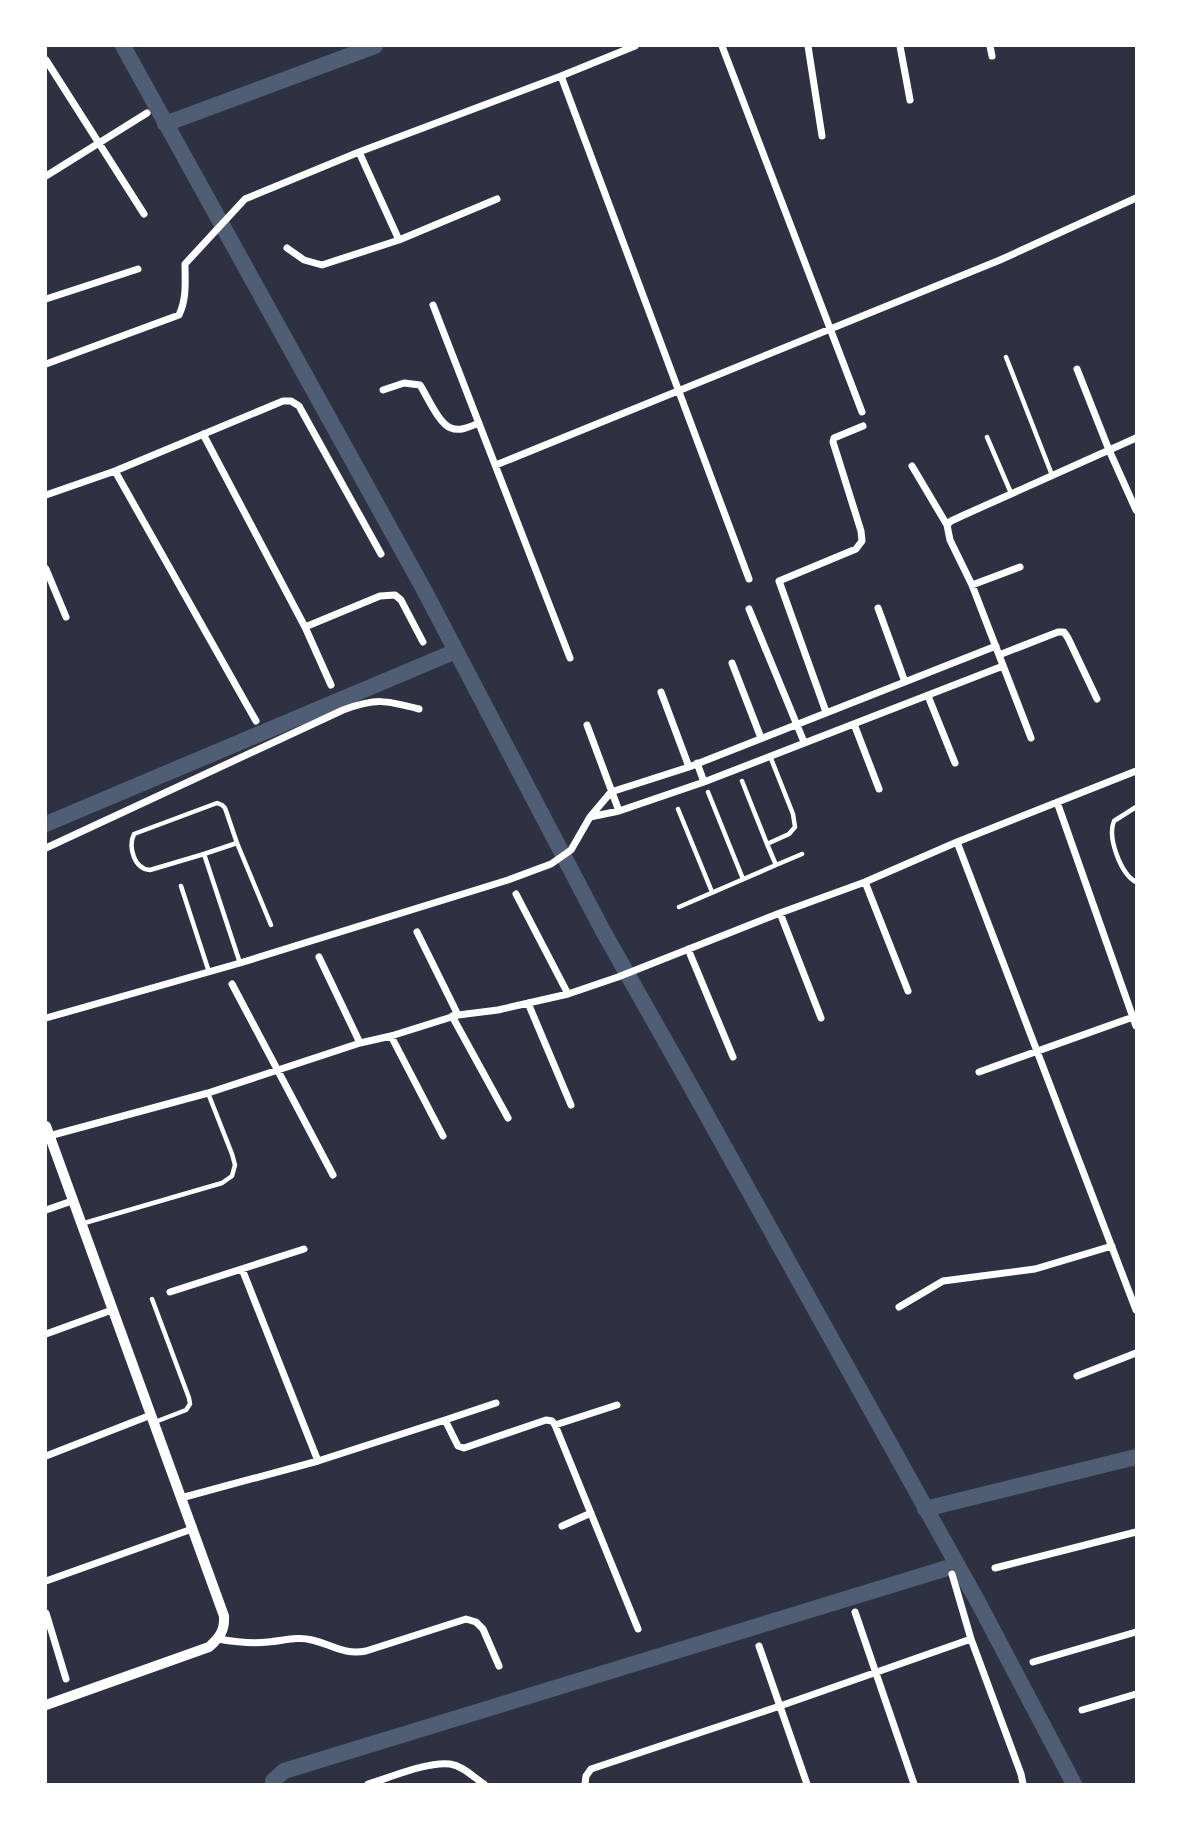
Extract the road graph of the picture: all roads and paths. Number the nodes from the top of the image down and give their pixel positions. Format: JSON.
{"nodes":[{"id":1,"x":635,"y":46,"type":"edge"},
{"id":2,"x":722,"y":46,"type":"edge"},
{"id":3,"x":808,"y":46,"type":"edge"},
{"id":4,"x":900,"y":46,"type":"edge"},
{"id":5,"x":990,"y":46,"type":"edge"},
{"id":6,"x":992,"y":56,"type":"dead end"},
{"id":7,"x":46,"y":60,"type":"edge"},
{"id":8,"x":561,"y":76,"type":"junction"},
{"id":9,"x":910,"y":100,"type":"dead end"},
{"id":10,"x":147,"y":113,"type":"dead end"},
{"id":11,"x":822,"y":136,"type":"dead end"},
{"id":12,"x":97,"y":143,"type":"junction"},
{"id":13,"x":359,"y":152,"type":"junction"},
{"id":14,"x":46,"y":176,"type":"edge"},
{"id":15,"x":1136,"y":198,"type":"edge"},
{"id":16,"x":497,"y":199,"type":"dead end"},
{"id":17,"x":144,"y":214,"type":"dead end"},
{"id":18,"x":399,"y":240,"type":"junction"},
{"id":19,"x":287,"y":248,"type":"dead end"},
{"id":20,"x":138,"y":269,"type":"dead end"},
{"id":21,"x":46,"y":299,"type":"edge"},
{"id":22,"x":433,"y":305,"type":"dead end"},
{"id":23,"x":830,"y":330,"type":"junction"},
{"id":24,"x":1006,"y":357,"type":"dead end"},
{"id":25,"x":46,"y":364,"type":"edge"},
{"id":26,"x":1077,"y":369,"type":"dead end"},
{"id":27,"x":383,"y":390,"type":"dead end"},
{"id":28,"x":678,"y":390,"type":"junction"},
{"id":29,"x":862,"y":412,"type":"dead end"},
{"id":30,"x":480,"y":423,"type":"junction"},
{"id":31,"x":863,"y":426,"type":"dead end"},
{"id":32,"x":203,"y":434,"type":"junction"},
{"id":33,"x":988,"y":437,"type":"dead end"},
{"id":34,"x":1136,"y":438,"type":"edge"},
{"id":35,"x":1109,"y":450,"type":"junction"},
{"id":36,"x":496,"y":465,"type":"junction"},
{"id":37,"x":912,"y":466,"type":"dead end"},
{"id":38,"x":115,"y":471,"type":"junction"},
{"id":39,"x":1052,"y":475,"type":"junction"},
{"id":40,"x":1011,"y":493,"type":"junction"},
{"id":41,"x":46,"y":495,"type":"edge"},
{"id":42,"x":1136,"y":510,"type":"edge"},
{"id":43,"x":947,"y":525,"type":"junction"},
{"id":44,"x":381,"y":554,"type":"dead end"},
{"id":45,"x":1020,"y":567,"type":"dead end"},
{"id":46,"x":46,"y":569,"type":"edge"},
{"id":47,"x":749,"y":579,"type":"dead end"},
{"id":48,"x":972,"y":585,"type":"junction"},
{"id":49,"x":878,"y":608,"type":"dead end"},
{"id":50,"x":749,"y":609,"type":"dead end"},
{"id":51,"x":66,"y":617,"type":"dead end"},
{"id":52,"x":304,"y":627,"type":"junction"},
{"id":53,"x":423,"y":642,"type":"dead end"},
{"id":54,"x":996,"y":646,"type":"junction"},
{"id":55,"x":999,"y":655,"type":"junction"},
{"id":56,"x":570,"y":658,"type":"dead end"},
{"id":57,"x":732,"y":663,"type":"dead end"},
{"id":58,"x":1003,"y":666,"type":"junction"},
{"id":59,"x":905,"y":682,"type":"junction"},
{"id":60,"x":331,"y":685,"type":"dead end"},
{"id":61,"x":661,"y":692,"type":"dead end"},
{"id":62,"x":929,"y":696,"type":"junction"},
{"id":63,"x":1097,"y":699,"type":"dead end"},
{"id":64,"x":419,"y":709,"type":"dead end"},
{"id":65,"x":826,"y":712,"type":"junction"},
{"id":66,"x":256,"y":721,"type":"dead end"},
{"id":67,"x":797,"y":723,"type":"junction"},
{"id":68,"x":854,"y":724,"type":"junction"},
{"id":69,"x":587,"y":725,"type":"dead end"},
{"id":70,"x":761,"y":738,"type":"junction"},
{"id":71,"x":1031,"y":738,"type":"dead end"},
{"id":72,"x":804,"y":742,"type":"junction"},
{"id":73,"x":769,"y":756,"type":"junction"},
{"id":74,"x":955,"y":763,"type":"dead end"},
{"id":75,"x":693,"y":765,"type":"junction"},
{"id":76,"x":1136,"y":771,"type":"edge"},
{"id":77,"x":742,"y":781,"type":"dead end"},
{"id":78,"x":704,"y":782,"type":"junction"},
{"id":79,"x":879,"y":789,"type":"dead end"},
{"id":80,"x":611,"y":792,"type":"junction"},
{"id":81,"x":708,"y":792,"type":"dead end"},
{"id":82,"x":1057,"y":802,"type":"junction"},
{"id":83,"x":678,"y":809,"type":"dead end"},
{"id":84,"x":1136,"y":810,"type":"edge"},
{"id":85,"x":620,"y":811,"type":"junction"},
{"id":86,"x":590,"y":817,"type":"junction"},
{"id":87,"x":957,"y":842,"type":"junction"},
{"id":88,"x":237,"y":843,"type":"junction"},
{"id":89,"x":767,"y":844,"type":"junction"},
{"id":90,"x":46,"y":848,"type":"edge"},
{"id":91,"x":204,"y":854,"type":"junction"},
{"id":92,"x":802,"y":854,"type":"dead end"},
{"id":93,"x":776,"y":865,"type":"junction"},
{"id":94,"x":743,"y":879,"type":"junction"},
{"id":95,"x":865,"y":882,"type":"junction"},
{"id":96,"x":1136,"y":883,"type":"edge"},
{"id":97,"x":181,"y":886,"type":"dead end"},
{"id":98,"x":712,"y":892,"type":"junction"},
{"id":99,"x":516,"y":894,"type":"dead end"},
{"id":100,"x":679,"y":907,"type":"dead end"},
{"id":101,"x":780,"y":913,"type":"junction"},
{"id":102,"x":271,"y":925,"type":"dead end"},
{"id":103,"x":417,"y":932,"type":"dead end"},
{"id":104,"x":688,"y":949,"type":"junction"},
{"id":105,"x":319,"y":957,"type":"dead end"},
{"id":106,"x":240,"y":963,"type":"junction"},
{"id":107,"x":209,"y":972,"type":"junction"},
{"id":108,"x":232,"y":984,"type":"dead end"},
{"id":109,"x":908,"y":991,"type":"dead end"},
{"id":110,"x":568,"y":994,"type":"junction"},
{"id":111,"x":528,"y":1003,"type":"junction"},
{"id":112,"x":455,"y":1015,"type":"junction"},
{"id":113,"x":46,"y":1018,"type":"edge"},
{"id":114,"x":821,"y":1018,"type":"dead end"},
{"id":115,"x":1135,"y":1020,"type":"edge"},
{"id":116,"x":391,"y":1036,"type":"junction"},
{"id":117,"x":360,"y":1043,"type":"junction"},
{"id":118,"x":1037,"y":1051,"type":"junction"},
{"id":119,"x":733,"y":1056,"type":"dead end"},
{"id":120,"x":277,"y":1070,"type":"junction"},
{"id":121,"x":979,"y":1072,"type":"dead end"},
{"id":122,"x":208,"y":1093,"type":"junction"},
{"id":123,"x":571,"y":1105,"type":"dead end"},
{"id":124,"x":508,"y":1118,"type":"dead end"},
{"id":125,"x":47,"y":1131,"type":"edge"},
{"id":126,"x":443,"y":1136,"type":"dead end"},
{"id":127,"x":333,"y":1175,"type":"dead end"},
{"id":128,"x":72,"y":1201,"type":"junction"},
{"id":129,"x":46,"y":1210,"type":"edge"},
{"id":130,"x":81,"y":1225,"type":"junction"},
{"id":131,"x":1112,"y":1245,"type":"junction"},
{"id":132,"x":304,"y":1249,"type":"dead end"},
{"id":133,"x":242,"y":1269,"type":"junction"},
{"id":134,"x":170,"y":1292,"type":"dead end"},
{"id":135,"x":152,"y":1299,"type":"dead end"},
{"id":136,"x":898,"y":1307,"type":"dead end"},
{"id":137,"x":112,"y":1310,"type":"junction"},
{"id":138,"x":1136,"y":1310,"type":"edge"},
{"id":139,"x":46,"y":1334,"type":"edge"},
{"id":140,"x":1136,"y":1353,"type":"edge"},
{"id":141,"x":1077,"y":1376,"type":"dead end"},
{"id":142,"x":496,"y":1404,"type":"dead end"},
{"id":143,"x":617,"y":1405,"type":"dead end"},
{"id":144,"x":153,"y":1419,"type":"junction"},
{"id":145,"x":445,"y":1420,"type":"junction"},
{"id":146,"x":555,"y":1425,"type":"junction"},
{"id":147,"x":46,"y":1455,"type":"edge"},
{"id":148,"x":318,"y":1461,"type":"junction"},
{"id":149,"x":181,"y":1498,"type":"junction"},
{"id":150,"x":591,"y":1513,"type":"junction"},
{"id":151,"x":562,"y":1526,"type":"dead end"},
{"id":152,"x":192,"y":1529,"type":"junction"},
{"id":153,"x":1136,"y":1532,"type":"edge"},
{"id":154,"x":995,"y":1568,"type":"dead end"},
{"id":155,"x":952,"y":1574,"type":"dead end"},
{"id":156,"x":46,"y":1581,"type":"edge"},
{"id":157,"x":855,"y":1612,"type":"dead end"},
{"id":158,"x":46,"y":1613,"type":"edge"},
{"id":159,"x":638,"y":1629,"type":"dead end"},
{"id":160,"x":1136,"y":1632,"type":"edge"},
{"id":161,"x":218,"y":1639,"type":"junction"},
{"id":162,"x":971,"y":1639,"type":"junction"},
{"id":163,"x":759,"y":1646,"type":"dead end"},
{"id":164,"x":1033,"y":1662,"type":"dead end"},
{"id":165,"x":499,"y":1667,"type":"dead end"},
{"id":166,"x":876,"y":1672,"type":"junction"},
{"id":167,"x":66,"y":1679,"type":"dead end"},
{"id":168,"x":1136,"y":1695,"type":"edge"},
{"id":169,"x":46,"y":1705,"type":"edge"},
{"id":170,"x":780,"y":1706,"type":"junction"},
{"id":171,"x":1082,"y":1710,"type":"dead end"},
{"id":172,"x":368,"y":1784,"type":"edge"},
{"id":173,"x":484,"y":1784,"type":"edge"},
{"id":174,"x":585,"y":1784,"type":"edge"},
{"id":175,"x":807,"y":1784,"type":"edge"},
{"id":176,"x":914,"y":1784,"type":"edge"},
{"id":177,"x":1023,"y":1784,"type":"edge"}],
"edges":[{"from":1,"to":8,"type":"street"},
{"from":2,"to":23,"type":"street"},
{"from":3,"to":11,"type":"street"},
{"from":4,"to":9,"type":"street"},
{"from":5,"to":6,"type":"street"},
{"from":7,"to":12,"type":"street"},
{"from":8,"to":13,"type":"street"},
{"from":8,"to":28,"type":"street"},
{"from":10,"to":12,"type":"street"},
{"from":12,"to":14,"type":"street"},
{"from":12,"to":17,"type":"street"},
{"from":13,"to":18,"type":"street"},
{"from":13,"to":25,"type":"street"},
{"from":15,"to":23,"type":"street"},
{"from":16,"to":18,"type":"street"},
{"from":18,"to":19,"type":"street"},
{"from":20,"to":21,"type":"street"},
{"from":22,"to":30,"type":"street"},
{"from":23,"to":28,"type":"street"},
{"from":23,"to":29,"type":"street"},
{"from":24,"to":39,"type":"lane"},
{"from":26,"to":35,"type":"street"},
{"from":27,"to":30,"type":"street"},
{"from":28,"to":36,"type":"street"},
{"from":28,"to":47,"type":"street"},
{"from":30,"to":36,"type":"street"},
{"from":31,"to":65,"type":"street"},
{"from":32,"to":38,"type":"street"},
{"from":32,"to":44,"type":"street"},
{"from":32,"to":52,"type":"street"},
{"from":33,"to":40,"type":"lane"},
{"from":34,"to":35,"type":"street"},
{"from":35,"to":39,"type":"street"},
{"from":35,"to":42,"type":"street"},
{"from":36,"to":56,"type":"street"},
{"from":37,"to":43,"type":"street"},
{"from":38,"to":41,"type":"street"},
{"from":38,"to":66,"type":"street"},
{"from":39,"to":40,"type":"street"},
{"from":40,"to":43,"type":"street"},
{"from":43,"to":48,"type":"street"},
{"from":45,"to":48,"type":"street"},
{"from":46,"to":51,"type":"street"},
{"from":48,"to":54,"type":"street"},
{"from":49,"to":59,"type":"street"},
{"from":50,"to":67,"type":"street"},
{"from":52,"to":53,"type":"street"},
{"from":52,"to":60,"type":"street"},
{"from":54,"to":55,"type":"street"},
{"from":54,"to":59,"type":"street"},
{"from":55,"to":58,"type":"street"},
{"from":55,"to":63,"type":"street"},
{"from":57,"to":70,"type":"street"},
{"from":58,"to":62,"type":"street"},
{"from":58,"to":71,"type":"street"},
{"from":59,"to":65,"type":"street"},
{"from":61,"to":75,"type":"street"},
{"from":62,"to":68,"type":"street"},
{"from":62,"to":74,"type":"street"},
{"from":64,"to":90,"type":"street"},
{"from":65,"to":67,"type":"street"},
{"from":67,"to":70,"type":"street"},
{"from":67,"to":72,"type":"street"},
{"from":68,"to":72,"type":"street"},
{"from":68,"to":79,"type":"street"},
{"from":69,"to":80,"type":"street"},
{"from":70,"to":75,"type":"street"},
{"from":72,"to":73,"type":"street"},
{"from":73,"to":78,"type":"street"},
{"from":73,"to":89,"type":"lane"},
{"from":75,"to":78,"type":"street"},
{"from":75,"to":80,"type":"street"},
{"from":76,"to":82,"type":"street"},
{"from":77,"to":89,"type":"lane"},
{"from":78,"to":85,"type":"street"},
{"from":80,"to":85,"type":"street"},
{"from":80,"to":86,"type":"street"},
{"from":81,"to":94,"type":"lane"},
{"from":82,"to":87,"type":"street"},
{"from":82,"to":115,"type":"street"},
{"from":83,"to":98,"type":"lane"},
{"from":84,"to":96,"type":"lane"},
{"from":85,"to":86,"type":"street"},
{"from":86,"to":106,"type":"street"},
{"from":87,"to":95,"type":"street"},
{"from":87,"to":118,"type":"street"},
{"from":88,"to":91,"type":"lane"},
{"from":88,"to":91,"type":"lane"},
{"from":88,"to":102,"type":"lane"},
{"from":89,"to":93,"type":"lane"},
{"from":91,"to":106,"type":"lane"},
{"from":92,"to":93,"type":"lane"},
{"from":93,"to":94,"type":"lane"},
{"from":94,"to":98,"type":"lane"},
{"from":95,"to":101,"type":"street"},
{"from":95,"to":109,"type":"street"},
{"from":97,"to":107,"type":"lane"},
{"from":98,"to":100,"type":"lane"},
{"from":99,"to":110,"type":"street"},
{"from":101,"to":104,"type":"street"},
{"from":101,"to":114,"type":"street"},
{"from":103,"to":112,"type":"street"},
{"from":104,"to":110,"type":"street"},
{"from":104,"to":119,"type":"street"},
{"from":105,"to":117,"type":"street"},
{"from":106,"to":107,"type":"street"},
{"from":107,"to":113,"type":"street"},
{"from":108,"to":120,"type":"street"},
{"from":110,"to":111,"type":"street"},
{"from":111,"to":112,"type":"street"},
{"from":111,"to":123,"type":"street"},
{"from":112,"to":116,"type":"street"},
{"from":112,"to":124,"type":"street"},
{"from":115,"to":118,"type":"street"},
{"from":116,"to":117,"type":"street"},
{"from":116,"to":126,"type":"street"},
{"from":117,"to":120,"type":"street"},
{"from":118,"to":121,"type":"street"},
{"from":118,"to":131,"type":"street"},
{"from":120,"to":122,"type":"street"},
{"from":120,"to":127,"type":"street"},
{"from":122,"to":125,"type":"street"},
{"from":122,"to":130,"type":"lane"},
{"from":125,"to":128,"type":"street"},
{"from":128,"to":129,"type":"street"},
{"from":128,"to":130,"type":"street"},
{"from":130,"to":137,"type":"street"},
{"from":131,"to":136,"type":"street"},
{"from":131,"to":138,"type":"street"},
{"from":132,"to":133,"type":"street"},
{"from":133,"to":134,"type":"street"},
{"from":133,"to":148,"type":"street"},
{"from":135,"to":144,"type":"lane"},
{"from":137,"to":139,"type":"street"},
{"from":137,"to":144,"type":"street"},
{"from":140,"to":141,"type":"street"},
{"from":142,"to":145,"type":"street"},
{"from":143,"to":146,"type":"street"},
{"from":144,"to":147,"type":"street"},
{"from":144,"to":149,"type":"street"},
{"from":145,"to":146,"type":"street"},
{"from":145,"to":148,"type":"street"},
{"from":146,"to":150,"type":"street"},
{"from":148,"to":149,"type":"street"},
{"from":149,"to":152,"type":"street"},
{"from":150,"to":151,"type":"street"},
{"from":150,"to":159,"type":"street"},
{"from":152,"to":156,"type":"street"},
{"from":152,"to":161,"type":"street"},
{"from":153,"to":154,"type":"street"},
{"from":155,"to":162,"type":"street"},
{"from":157,"to":166,"type":"street"},
{"from":158,"to":167,"type":"street"},
{"from":160,"to":164,"type":"street"},
{"from":161,"to":165,"type":"street"},
{"from":161,"to":169,"type":"street"},
{"from":162,"to":166,"type":"street"},
{"from":162,"to":177,"type":"street"},
{"from":163,"to":170,"type":"street"},
{"from":166,"to":170,"type":"street"},
{"from":166,"to":176,"type":"street"},
{"from":168,"to":171,"type":"street"},
{"from":170,"to":174,"type":"street"},
{"from":170,"to":175,"type":"street"},
{"from":172,"to":173,"type":"street"}]}
